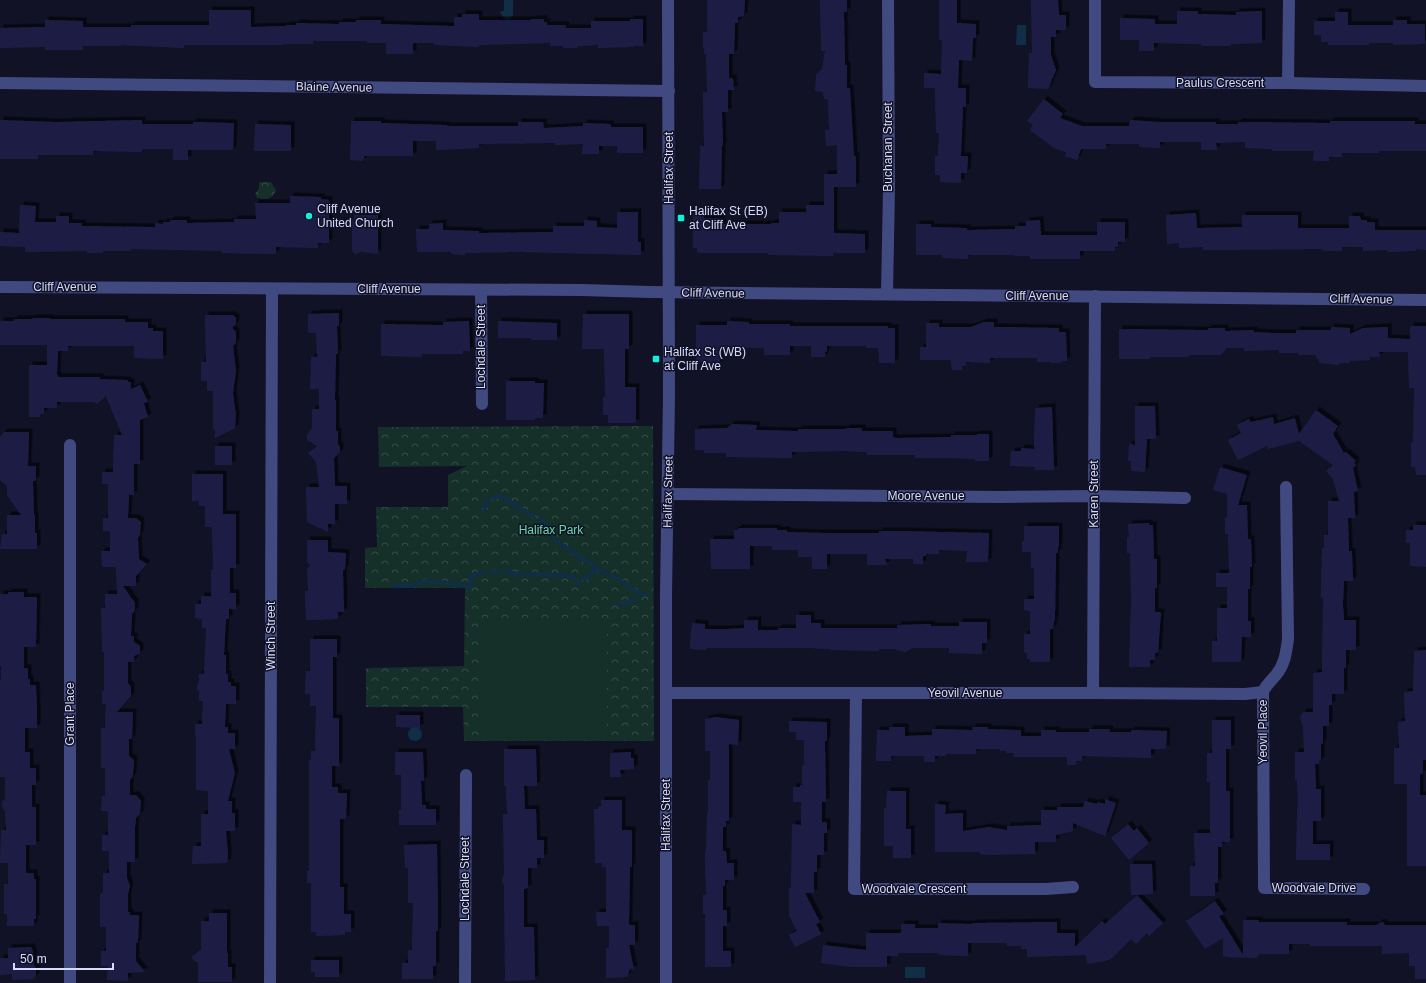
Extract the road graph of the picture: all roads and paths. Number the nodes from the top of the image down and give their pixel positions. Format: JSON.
{"nodes":[{"id":1,"x":668,"y":0,"type":"edge"},
{"id":2,"x":888,"y":0,"type":"edge"},
{"id":3,"x":1095,"y":0,"type":"edge"},
{"id":4,"x":1289,"y":0,"type":"edge"},
{"id":5,"x":0,"y":83,"type":"edge"},
{"id":6,"x":1288,"y":83,"type":"junction"},
{"id":7,"x":1426,"y":86,"type":"edge"},
{"id":8,"x":669,"y":91,"type":"junction"},
{"id":9,"x":0,"y":287,"type":"edge"},
{"id":10,"x":272,"y":289,"type":"junction"},
{"id":11,"x":481,"y":290,"type":"junction"},
{"id":12,"x":669,"y":292,"type":"junction"},
{"id":13,"x":887,"y":294,"type":"junction"},
{"id":14,"x":1094,"y":296,"type":"junction"},
{"id":15,"x":1426,"y":300,"type":"edge"},
{"id":16,"x":482,"y":404,"type":"dead end"},
{"id":17,"x":70,"y":445,"type":"dead end"},
{"id":18,"x":1286,"y":487,"type":"dead end"},
{"id":19,"x":668,"y":494,"type":"junction"},
{"id":20,"x":1094,"y":496,"type":"junction"},
{"id":21,"x":1185,"y":498,"type":"dead end"},
{"id":22,"x":1263,"y":692,"type":"junction"},
{"id":23,"x":667,"y":693,"type":"junction"},
{"id":24,"x":856,"y":693,"type":"junction"},
{"id":25,"x":1093,"y":693,"type":"junction"},
{"id":26,"x":466,"y":775,"type":"dead end"},
{"id":27,"x":1073,"y":887,"type":"dead end"},
{"id":28,"x":1264,"y":888,"type":"joint"},
{"id":29,"x":1364,"y":889,"type":"dead end"},
{"id":30,"x":70,"y":983,"type":"edge"},
{"id":31,"x":270,"y":983,"type":"edge"},
{"id":32,"x":465,"y":983,"type":"edge"},
{"id":33,"x":666,"y":983,"type":"edge"}],
"edges":[{"from":1,"to":8,"type":"street","name":"Halifax Street"},
{"from":2,"to":13,"type":"street","name":"Buchanan Street"},
{"from":3,"to":6,"type":"street","name":"Paulus Crescent"},
{"from":4,"to":6,"type":"street"},
{"from":5,"to":8,"type":"street","name":"Blaine Avenue"},
{"from":6,"to":7,"type":"street","name":"Paulus Crescent"},
{"from":8,"to":12,"type":"street","name":"Halifax Street"},
{"from":9,"to":10,"type":"street","name":"Cliff Avenue"},
{"from":10,"to":11,"type":"street","name":"Cliff Avenue"},
{"from":10,"to":31,"type":"street","name":"Winch Street"},
{"from":11,"to":12,"type":"street","name":"Cliff Avenue"},
{"from":11,"to":16,"type":"street","name":"Lochdale Street"},
{"from":12,"to":13,"type":"street","name":"Cliff Avenue"},
{"from":12,"to":19,"type":"street","name":"Halifax Street"},
{"from":13,"to":14,"type":"street","name":"Cliff Avenue"},
{"from":14,"to":15,"type":"street","name":"Cliff Avenue"},
{"from":14,"to":20,"type":"street","name":"Karen Street"},
{"from":17,"to":30,"type":"street","name":"Grant Place"},
{"from":18,"to":22,"type":"street","name":"Yeovil Place"},
{"from":19,"to":20,"type":"street","name":"Moore Avenue"},
{"from":19,"to":23,"type":"street","name":"Halifax Street"},
{"from":20,"to":21,"type":"street","name":"Moore Avenue"},
{"from":20,"to":25,"type":"street","name":"Karen Street"},
{"from":22,"to":25,"type":"street","name":"Yeovil Avenue"},
{"from":22,"to":28,"type":"street","name":"Yeovil Place"},
{"from":23,"to":24,"type":"street","name":"Yeovil Avenue"},
{"from":23,"to":33,"type":"street","name":"Halifax Street"},
{"from":24,"to":25,"type":"street","name":"Yeovil Avenue"},
{"from":24,"to":27,"type":"street","name":"Woodvale Crescent"},
{"from":26,"to":32,"type":"street","name":"Lochdale Street"},
{"from":28,"to":29,"type":"street","name":"Woodvale Drive"}]}
